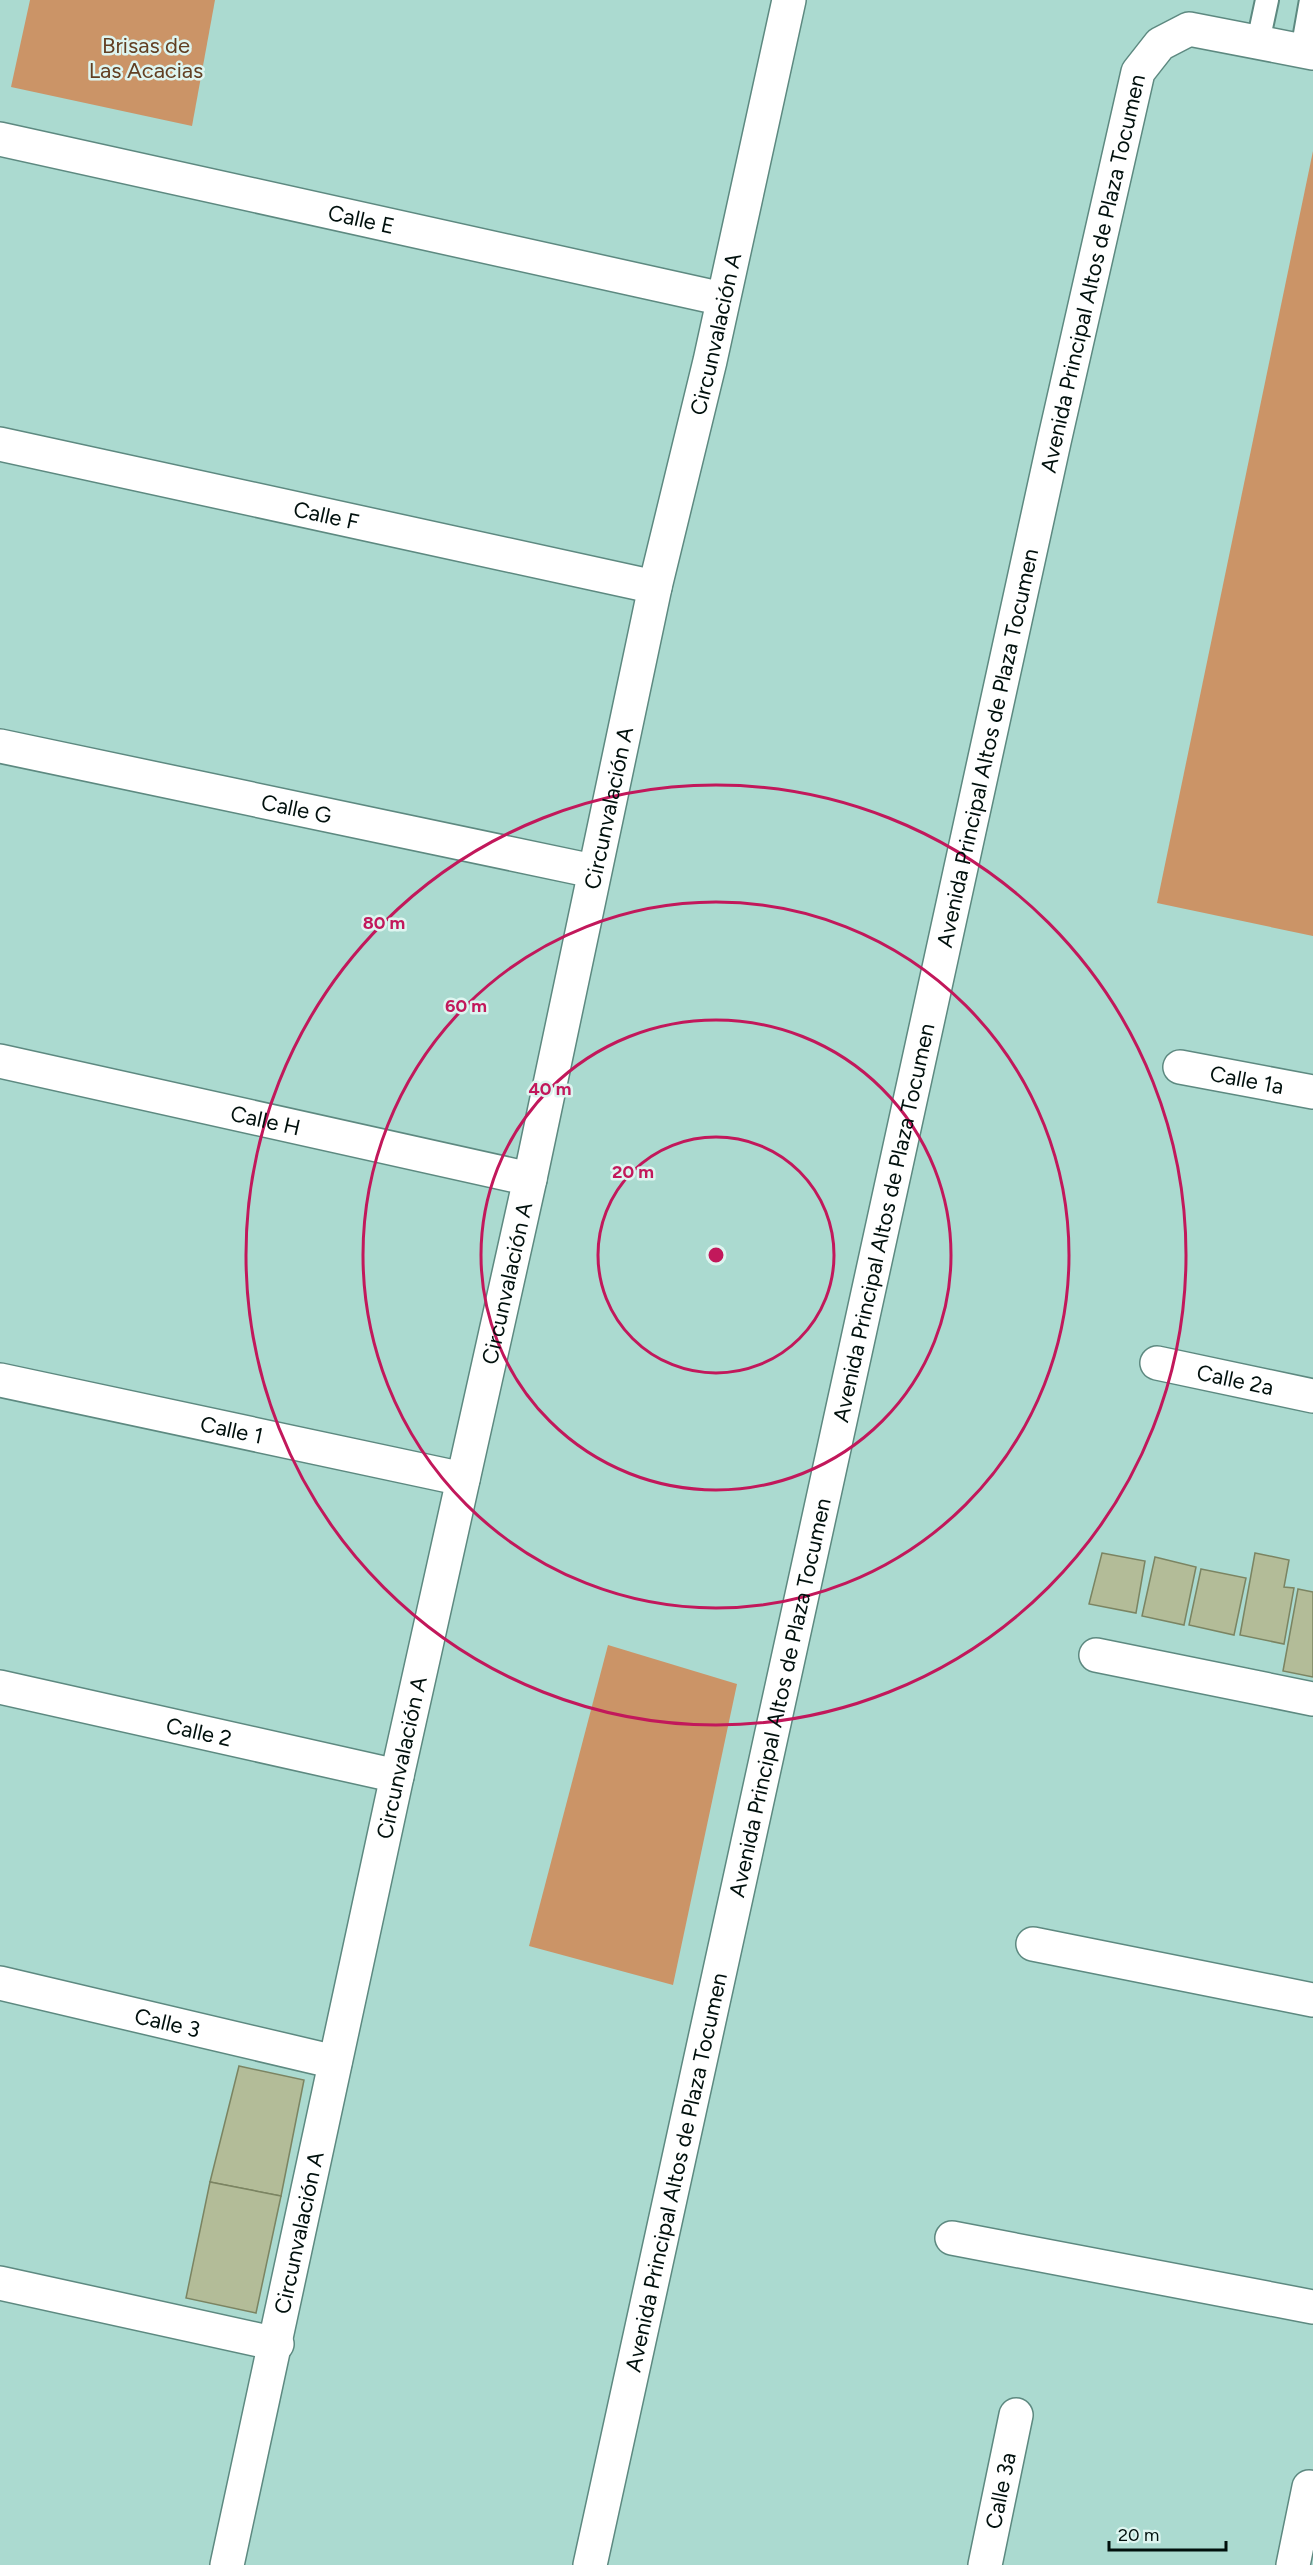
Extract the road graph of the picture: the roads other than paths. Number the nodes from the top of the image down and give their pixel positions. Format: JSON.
{"nodes":[{"id":1,"x":789,"y":0,"type":"edge"},
{"id":2,"x":1267,"y":0,"type":"edge"},
{"id":3,"x":1311,"y":0,"type":"edge"},
{"id":4,"x":1258,"y":42,"type":"junction"},
{"id":5,"x":1308,"y":52,"type":"edge"},
{"id":6,"x":0,"y":139,"type":"edge"},
{"id":7,"x":723,"y":299,"type":"junction"},
{"id":8,"x":0,"y":444,"type":"edge"},
{"id":9,"x":655,"y":587,"type":"junction"},
{"id":10,"x":0,"y":746,"type":"edge"},
{"id":11,"x":593,"y":871,"type":"junction"},
{"id":12,"x":0,"y":1061,"type":"edge"},
{"id":13,"x":1180,"y":1067,"type":"dead end"},
{"id":14,"x":1313,"y":1092,"type":"edge"},
{"id":15,"x":530,"y":1179,"type":"junction"},
{"id":16,"x":1157,"y":1363,"type":"dead end"},
{"id":17,"x":0,"y":1380,"type":"edge"},
{"id":18,"x":1313,"y":1396,"type":"edge"},
{"id":19,"x":463,"y":1479,"type":"junction"},
{"id":20,"x":1096,"y":1655,"type":"dead end"},
{"id":21,"x":0,"y":1687,"type":"edge"},
{"id":22,"x":1313,"y":1699,"type":"edge"},
{"id":23,"x":397,"y":1776,"type":"junction"},
{"id":24,"x":1033,"y":1944,"type":"dead end"},
{"id":25,"x":0,"y":1983,"type":"edge"},
{"id":26,"x":1313,"y":2000,"type":"edge"},
{"id":27,"x":335,"y":2062,"type":"junction"},
{"id":28,"x":952,"y":2238,"type":"dead end"},
{"id":29,"x":0,"y":2283,"type":"edge"},
{"id":30,"x":1313,"y":2307,"type":"edge"},
{"id":31,"x":277,"y":2344,"type":"junction"},
{"id":32,"x":1016,"y":2415,"type":"dead end"},
{"id":33,"x":1309,"y":2487,"type":"dead end"},
{"id":34,"x":227,"y":2565,"type":"edge"},
{"id":35,"x":590,"y":2565,"type":"edge"},
{"id":36,"x":985,"y":2565,"type":"edge"},
{"id":37,"x":1293,"y":2565,"type":"edge"}],
"edges":[{"from":1,"to":7,"type":"street","name":"Circunvalación A"},
{"from":2,"to":4,"type":"lane"},
{"from":3,"to":5,"type":"lane"},
{"from":4,"to":5,"type":"street","name":"Avenida Principal Altos de Plaza Tocumen"},
{"from":4,"to":35,"type":"street","name":"Avenida Principal Altos de Plaza Tocumen"},
{"from":6,"to":7,"type":"street","name":"Calle E"},
{"from":7,"to":9,"type":"street","name":"Circunvalación A"},
{"from":8,"to":9,"type":"street","name":"Calle F"},
{"from":9,"to":11,"type":"street","name":"Circunvalación A"},
{"from":10,"to":11,"type":"street","name":"Calle G"},
{"from":11,"to":15,"type":"street","name":"Circunvalación A"},
{"from":12,"to":15,"type":"street","name":"Calle H"},
{"from":13,"to":14,"type":"street","name":"Calle 1a"},
{"from":15,"to":19,"type":"street","name":"Circunvalación A"},
{"from":16,"to":18,"type":"street","name":"Calle 2a"},
{"from":17,"to":19,"type":"street","name":"Calle 1"},
{"from":19,"to":23,"type":"street","name":"Circunvalación A"},
{"from":20,"to":22,"type":"street"},
{"from":21,"to":23,"type":"street","name":"Calle 2"},
{"from":23,"to":27,"type":"street","name":"Circunvalación A"},
{"from":24,"to":26,"type":"street"},
{"from":25,"to":27,"type":"street","name":"Calle 3"},
{"from":27,"to":31,"type":"street","name":"Circunvalación A"},
{"from":28,"to":30,"type":"street"},
{"from":29,"to":31,"type":"street"},
{"from":31,"to":34,"type":"street","name":"Circunvalación A"},
{"from":32,"to":36,"type":"street","name":"Calle 3a"},
{"from":33,"to":37,"type":"street"}]}
